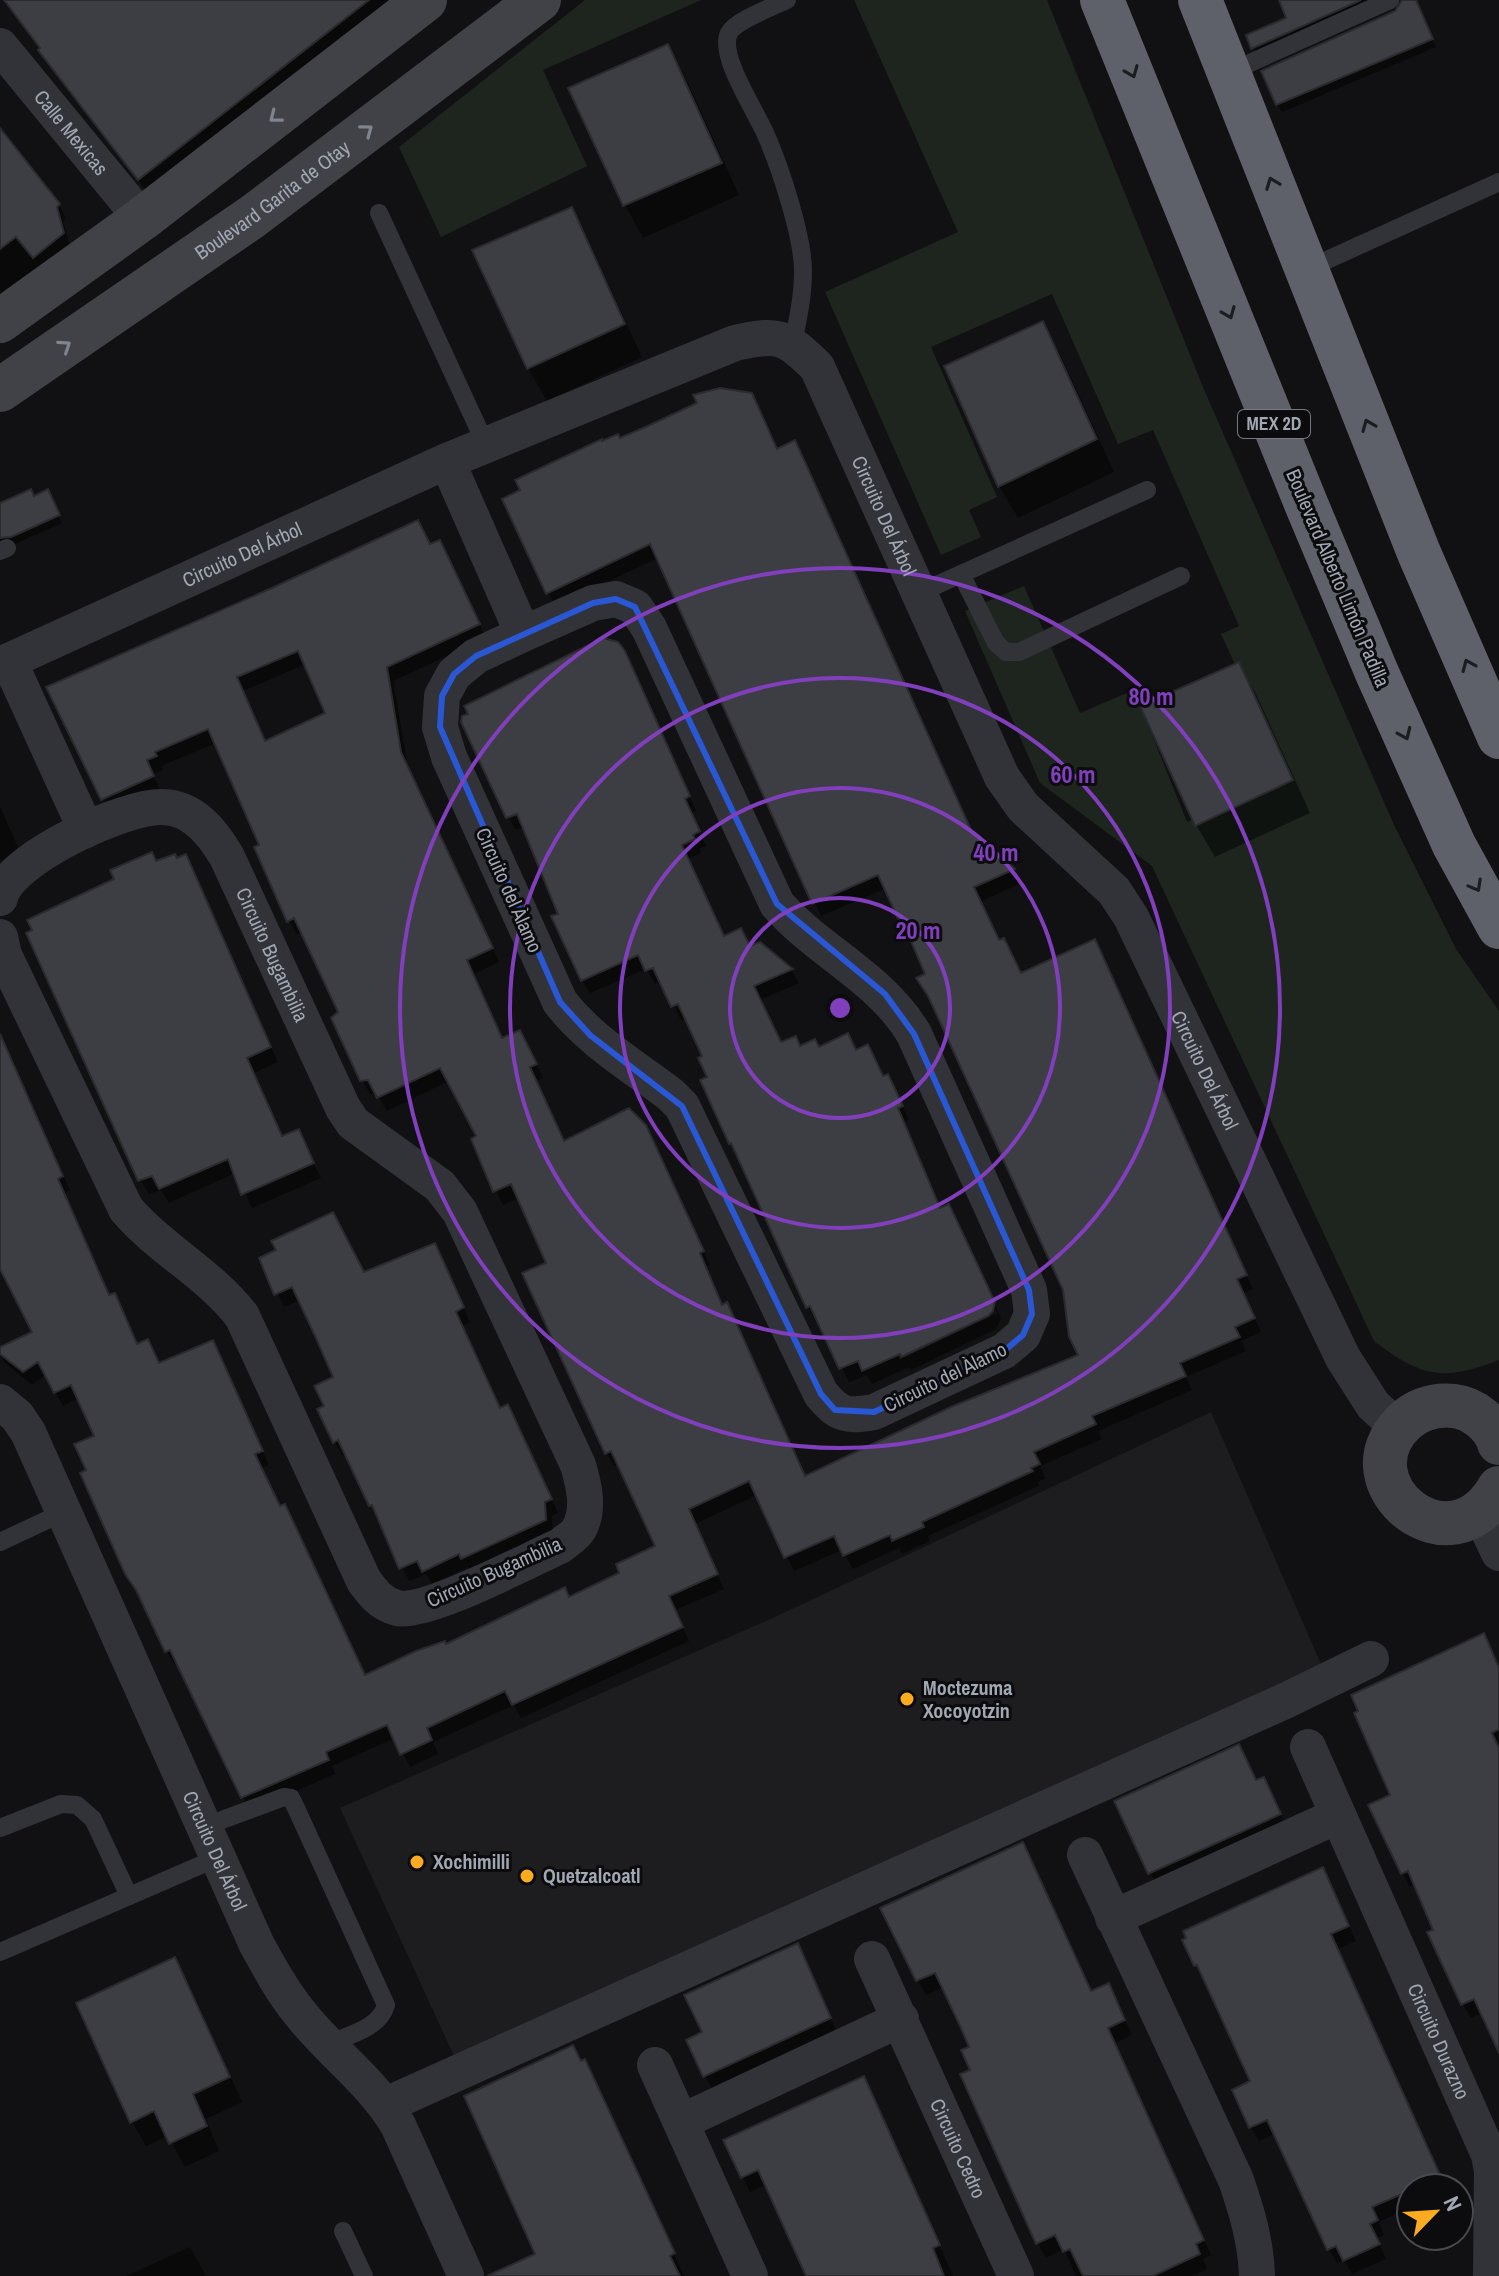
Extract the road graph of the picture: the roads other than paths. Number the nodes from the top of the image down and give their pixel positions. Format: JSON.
{"nodes":[{"id":1,"x":425,"y":0,"type":"edge"},
{"id":2,"x":539,"y":0,"type":"edge"},
{"id":3,"x":787,"y":0,"type":"edge"},
{"id":4,"x":1102,"y":0,"type":"edge"},
{"id":5,"x":1200,"y":0,"type":"edge"},
{"id":6,"x":1390,"y":0,"type":"edge"},
{"id":7,"x":0,"y":46,"type":"edge"},
{"id":8,"x":1230,"y":72,"type":"junction"},
{"id":9,"x":1499,"y":182,"type":"edge"},
{"id":10,"x":379,"y":213,"type":"dead end"},
{"id":11,"x":142,"y":219,"type":"junction"},
{"id":12,"x":1305,"y":270,"type":"junction"},
{"id":13,"x":0,"y":321,"type":"edge"},
{"id":14,"x":793,"y":343,"type":"junction"},
{"id":15,"x":0,"y":390,"type":"edge"},
{"id":16,"x":486,"y":445,"type":"junction"},
{"id":17,"x":447,"y":461,"type":"junction"},
{"id":18,"x":1147,"y":490,"type":"dead end"},
{"id":19,"x":961,"y":574,"type":"junction"},
{"id":20,"x":1181,"y":576,"type":"dead end"},
{"id":21,"x":919,"y":593,"type":"junction"},
{"id":22,"x":523,"y":634,"type":"junction"},
{"id":23,"x":5,"y":663,"type":"edge"},
{"id":24,"x":1499,"y":737,"type":"edge"},
{"id":25,"x":86,"y":830,"type":"junction"},
{"id":26,"x":0,"y":898,"type":"edge"},
{"id":27,"x":1499,"y":927,"type":"edge"},
{"id":28,"x":0,"y":937,"type":"edge"},
{"id":29,"x":1479,"y":1400,"type":"edge"},
{"id":30,"x":0,"y":1402,"type":"edge"},
{"id":31,"x":1398,"y":1428,"type":"junction"},
{"id":32,"x":1499,"y":1443,"type":"edge"},
{"id":33,"x":1489,"y":1501,"type":"edge"},
{"id":34,"x":64,"y":1512,"type":"junction"},
{"id":35,"x":0,"y":1542,"type":"edge"},
{"id":36,"x":1499,"y":1553,"type":"edge"},
{"id":37,"x":1371,"y":1659,"type":"dead end"},
{"id":38,"x":1308,"y":1747,"type":"dead end"},
{"id":39,"x":1337,"y":1816,"type":"junction"},
{"id":40,"x":0,"y":1828,"type":"edge"},
{"id":41,"x":210,"y":1842,"type":"junction"},
{"id":42,"x":1085,"y":1855,"type":"dead end"},
{"id":43,"x":129,"y":1896,"type":"junction"},
{"id":44,"x":1113,"y":1918,"type":"junction"},
{"id":45,"x":0,"y":1952,"type":"edge"},
{"id":46,"x":872,"y":1959,"type":"dead end"},
{"id":47,"x":901,"y":2019,"type":"junction"},
{"id":48,"x":328,"y":2044,"type":"junction"},
{"id":49,"x":655,"y":2065,"type":"dead end"},
{"id":50,"x":386,"y":2105,"type":"junction"},
{"id":51,"x":681,"y":2122,"type":"junction"},
{"id":52,"x":343,"y":2231,"type":"dead end"},
{"id":53,"x":364,"y":2276,"type":"edge"},
{"id":54,"x":466,"y":2276,"type":"edge"},
{"id":55,"x":750,"y":2276,"type":"edge"},
{"id":56,"x":1016,"y":2276,"type":"edge"},
{"id":57,"x":1257,"y":2276,"type":"edge"},
{"id":58,"x":1491,"y":2276,"type":"edge"}],
"edges":[{"from":1,"to":11,"type":"main road","one_way":true},
{"from":15,"to":2,"type":"main road","name":"Boulevard Garita de Otay","one_way":true},
{"from":3,"to":14,"type":"lane"},
{"from":4,"to":27,"type":"highway","name":"Boulevard Alberto Limón Padilla","number":"MEX 2D","one_way":true},
{"from":5,"to":8,"type":"highway"},
{"from":6,"to":8,"type":"lane"},
{"from":7,"to":11,"type":"street","name":"Calle Mexicas"},
{"from":12,"to":8,"type":"highway","one_way":true},
{"from":9,"to":12,"type":"lane"},
{"from":10,"to":16,"type":"lane"},
{"from":11,"to":13,"type":"main road"},
{"from":24,"to":12,"type":"highway","one_way":true},
{"from":14,"to":16,"type":"street","name":"Circuito Del Árbol"},
{"from":14,"to":21,"type":"street","name":"Circuito Del Árbol"},
{"from":16,"to":17,"type":"street","name":"Circuito Del Árbol"},
{"from":17,"to":22,"type":"street"},
{"from":17,"to":23,"type":"street","name":"Circuito Del Árbol"},
{"from":18,"to":19,"type":"lane"},
{"from":19,"to":20,"type":"lane"},
{"from":19,"to":21,"type":"lane"},
{"from":21,"to":31,"type":"street","name":"Circuito Del Árbol"},
{"from":22,"to":22,"type":"street","name":"Circuito del Àlamo"},
{"from":23,"to":25,"type":"street"},
{"from":25,"to":26,"type":"street","name":"Circuito Bugambilia"},
{"from":25,"to":28,"type":"street","name":"Circuito Bugambilia"},
{"from":29,"to":31,"type":"main road"},
{"from":29,"to":32,"type":"main road"},
{"from":30,"to":34,"type":"street","name":"Circuito Del Árbol"},
{"from":31,"to":33,"type":"main road"},
{"from":33,"to":36,"type":"street"},
{"from":34,"to":35,"type":"lane"},
{"from":34,"to":41,"type":"street","name":"Circuito Del Árbol"},
{"from":37,"to":50,"type":"street"},
{"from":38,"to":39,"type":"street","name":"Circuito Durazno"},
{"from":39,"to":44,"type":"street"},
{"from":39,"to":58,"type":"street","name":"Circuito Durazno"},
{"from":40,"to":43,"type":"lane"},
{"from":41,"to":43,"type":"lane"},
{"from":41,"to":48,"type":"street","name":"Circuito Del Árbol"},
{"from":41,"to":48,"type":"lane"},
{"from":42,"to":44,"type":"street"},
{"from":43,"to":45,"type":"lane"},
{"from":44,"to":57,"type":"street"},
{"from":46,"to":47,"type":"street","name":"Circuito Cedro"},
{"from":47,"to":51,"type":"street"},
{"from":47,"to":56,"type":"street","name":"Circuito Cedro"},
{"from":48,"to":50,"type":"street","name":"Circuito Del Árbol"},
{"from":49,"to":51,"type":"street"},
{"from":50,"to":54,"type":"street","name":"Circuito Del Árbol"},
{"from":51,"to":55,"type":"street"},
{"from":52,"to":53,"type":"lane"}]}
